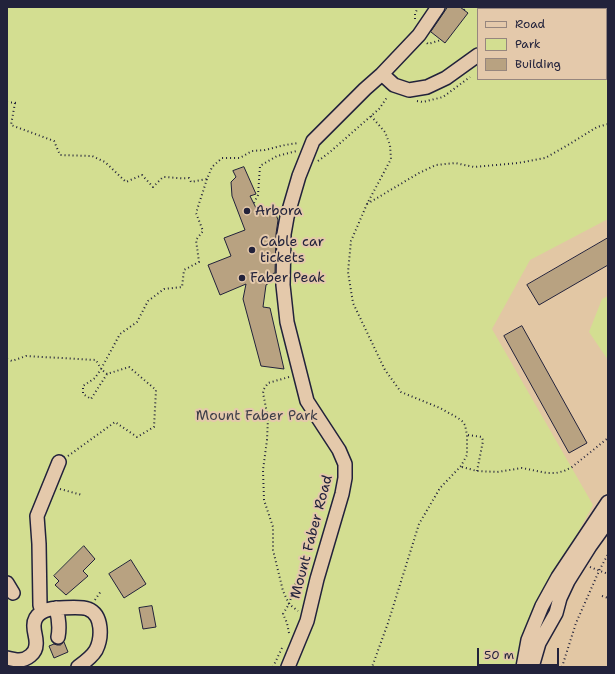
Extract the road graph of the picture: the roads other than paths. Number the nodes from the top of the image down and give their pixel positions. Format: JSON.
{"nodes":[{"id":1,"x":438,"y":7,"type":"edge"},
{"id":2,"x":477,"y":56,"type":"edge"},
{"id":3,"x":382,"y":74,"type":"junction"},
{"id":4,"x":59,"y":462,"type":"road end"},
{"id":5,"x":608,"y":502,"type":"edge"},
{"id":6,"x":608,"y":521,"type":"edge"},
{"id":7,"x":542,"y":606,"type":"junction"},
{"id":8,"x":56,"y":608,"type":"junction"},
{"id":9,"x":42,"y":612,"type":"junction"},
{"id":10,"x":556,"y":613,"type":"junction"},
{"id":11,"x":58,"y":637,"type":"dead end"},
{"id":12,"x":7,"y":658,"type":"edge"},
{"id":13,"x":78,"y":667,"type":"edge"},
{"id":14,"x":288,"y":667,"type":"edge"},
{"id":15,"x":523,"y":667,"type":"edge"},
{"id":16,"x":532,"y":667,"type":"edge"}],
"edges":[{"from":1,"to":3,"type":"street","name":"Mount Faber Road"},
{"from":2,"to":3,"type":"street"},
{"from":3,"to":14,"type":"street","name":"Mount Faber Road"},
{"from":4,"to":9,"type":"street"},
{"from":5,"to":7,"type":"street"},
{"from":6,"to":10,"type":"street"},
{"from":7,"to":10,"type":"street"},
{"from":7,"to":15,"type":"street"},
{"from":8,"to":9,"type":"street"},
{"from":8,"to":11,"type":"street"},
{"from":8,"to":13,"type":"street"},
{"from":9,"to":12,"type":"street"},
{"from":10,"to":16,"type":"street"}]}
